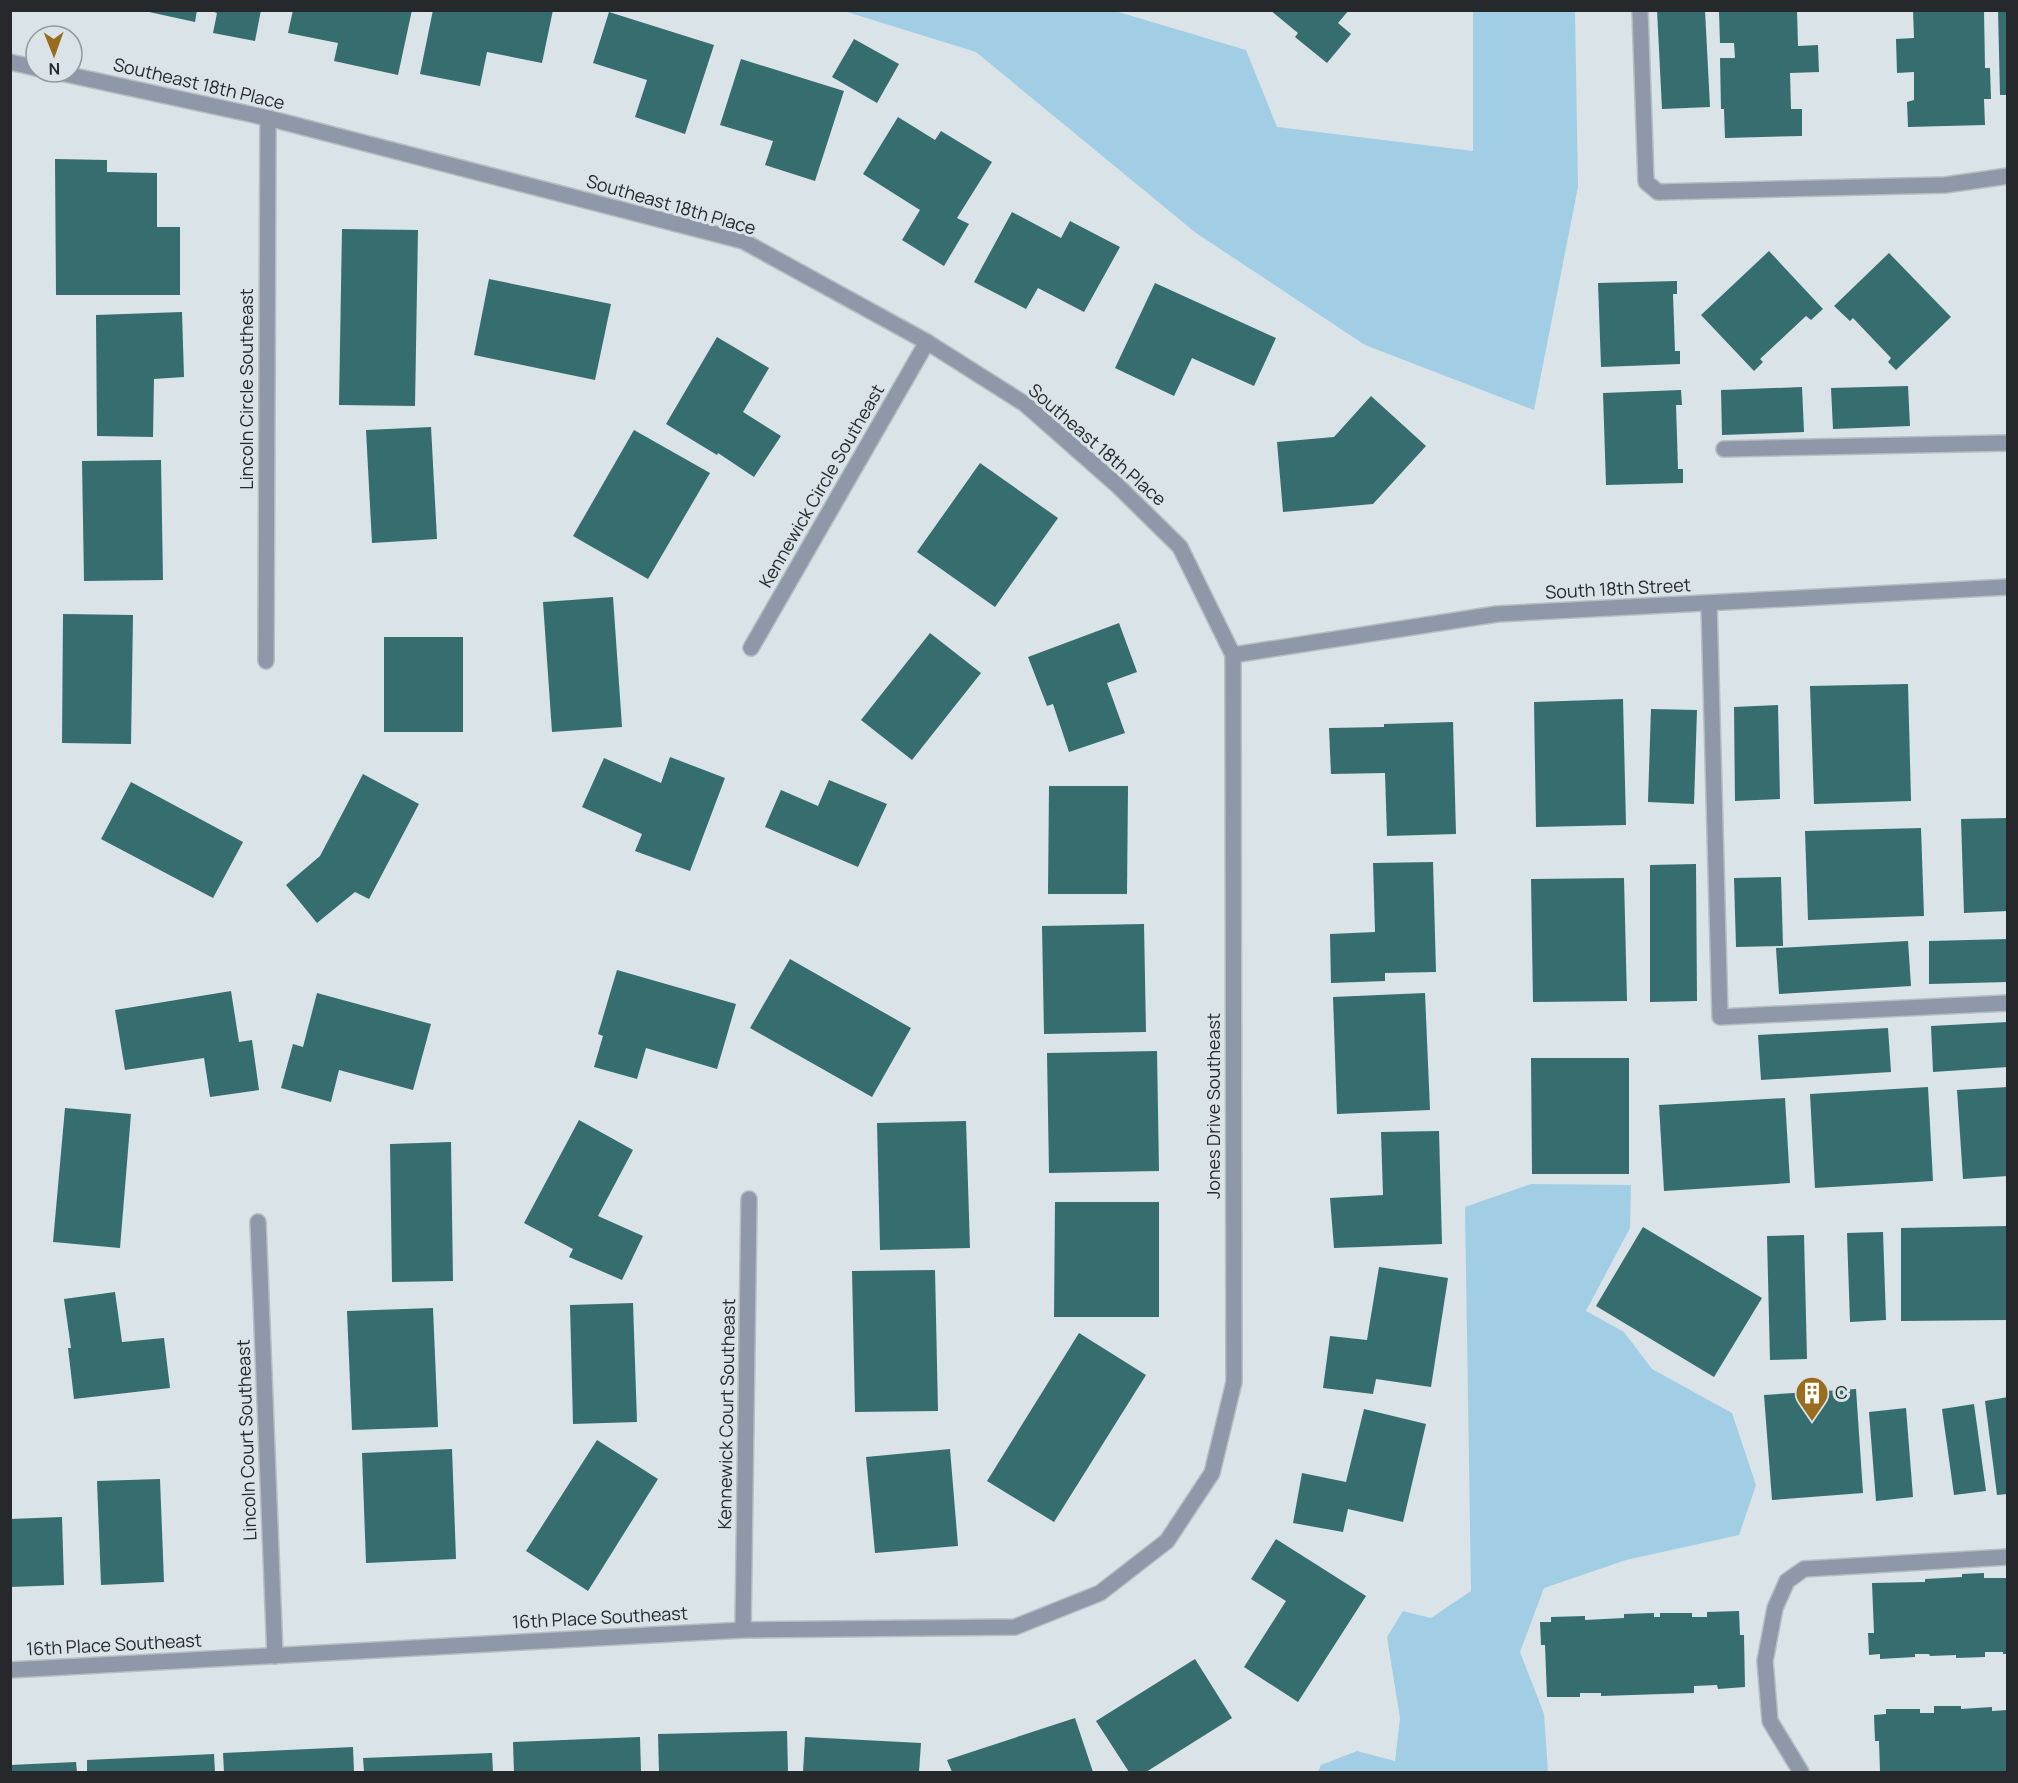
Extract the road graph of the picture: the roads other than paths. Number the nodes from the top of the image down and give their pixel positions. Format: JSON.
{"nodes":[{"id":1,"x":1640,"y":10,"type":"edge"},
{"id":2,"x":84,"y":78,"type":"edge"},
{"id":3,"x":268,"y":118,"type":"junction"},
{"id":4,"x":2007,"y":176,"type":"edge"},
{"id":5,"x":927,"y":342,"type":"junction"},
{"id":6,"x":2007,"y":443,"type":"edge"},
{"id":7,"x":1724,"y":449,"type":"dead end"},
{"id":8,"x":2007,"y":587,"type":"edge"},
{"id":9,"x":1709,"y":604,"type":"junction"},
{"id":10,"x":751,"y":648,"type":"dead end"},
{"id":11,"x":1233,"y":655,"type":"junction"},
{"id":12,"x":266,"y":661,"type":"dead end"},
{"id":13,"x":2007,"y":1003,"type":"edge"},
{"id":14,"x":749,"y":1199,"type":"dead end"},
{"id":15,"x":258,"y":1221,"type":"dead end"},
{"id":16,"x":1167,"y":1540,"type":"joint"},
{"id":17,"x":2007,"y":1557,"type":"edge"},
{"id":18,"x":743,"y":1630,"type":"junction"},
{"id":19,"x":275,"y":1656,"type":"junction"},
{"id":20,"x":10,"y":1670,"type":"edge"},
{"id":21,"x":1801,"y":1773,"type":"edge"}],
"edges":[{"from":1,"to":4,"type":"street"},
{"from":2,"to":3,"type":"street","name":"Southeast 18th Place"},
{"from":3,"to":5,"type":"street","name":"Southeast 18th Place"},
{"from":3,"to":12,"type":"street","name":"Lincoln Circle Southeast"},
{"from":5,"to":10,"type":"street","name":"Kennewick Circle Southeast"},
{"from":5,"to":11,"type":"street","name":"Southeast 18th Place"},
{"from":6,"to":7,"type":"street"},
{"from":8,"to":9,"type":"street","name":"South 18th Street"},
{"from":9,"to":11,"type":"street","name":"South 18th Street"},
{"from":9,"to":13,"type":"street"},
{"from":11,"to":16,"type":"street","name":"Jones Drive Southeast"},
{"from":14,"to":18,"type":"street","name":"Kennewick Court Southeast"},
{"from":15,"to":19,"type":"street","name":"Lincoln Court Southeast"},
{"from":16,"to":18,"type":"street","name":"16th Place Southeast"},
{"from":17,"to":21,"type":"street"},
{"from":18,"to":19,"type":"street","name":"16th Place Southeast"},
{"from":19,"to":20,"type":"street","name":"16th Place Southeast"}]}
